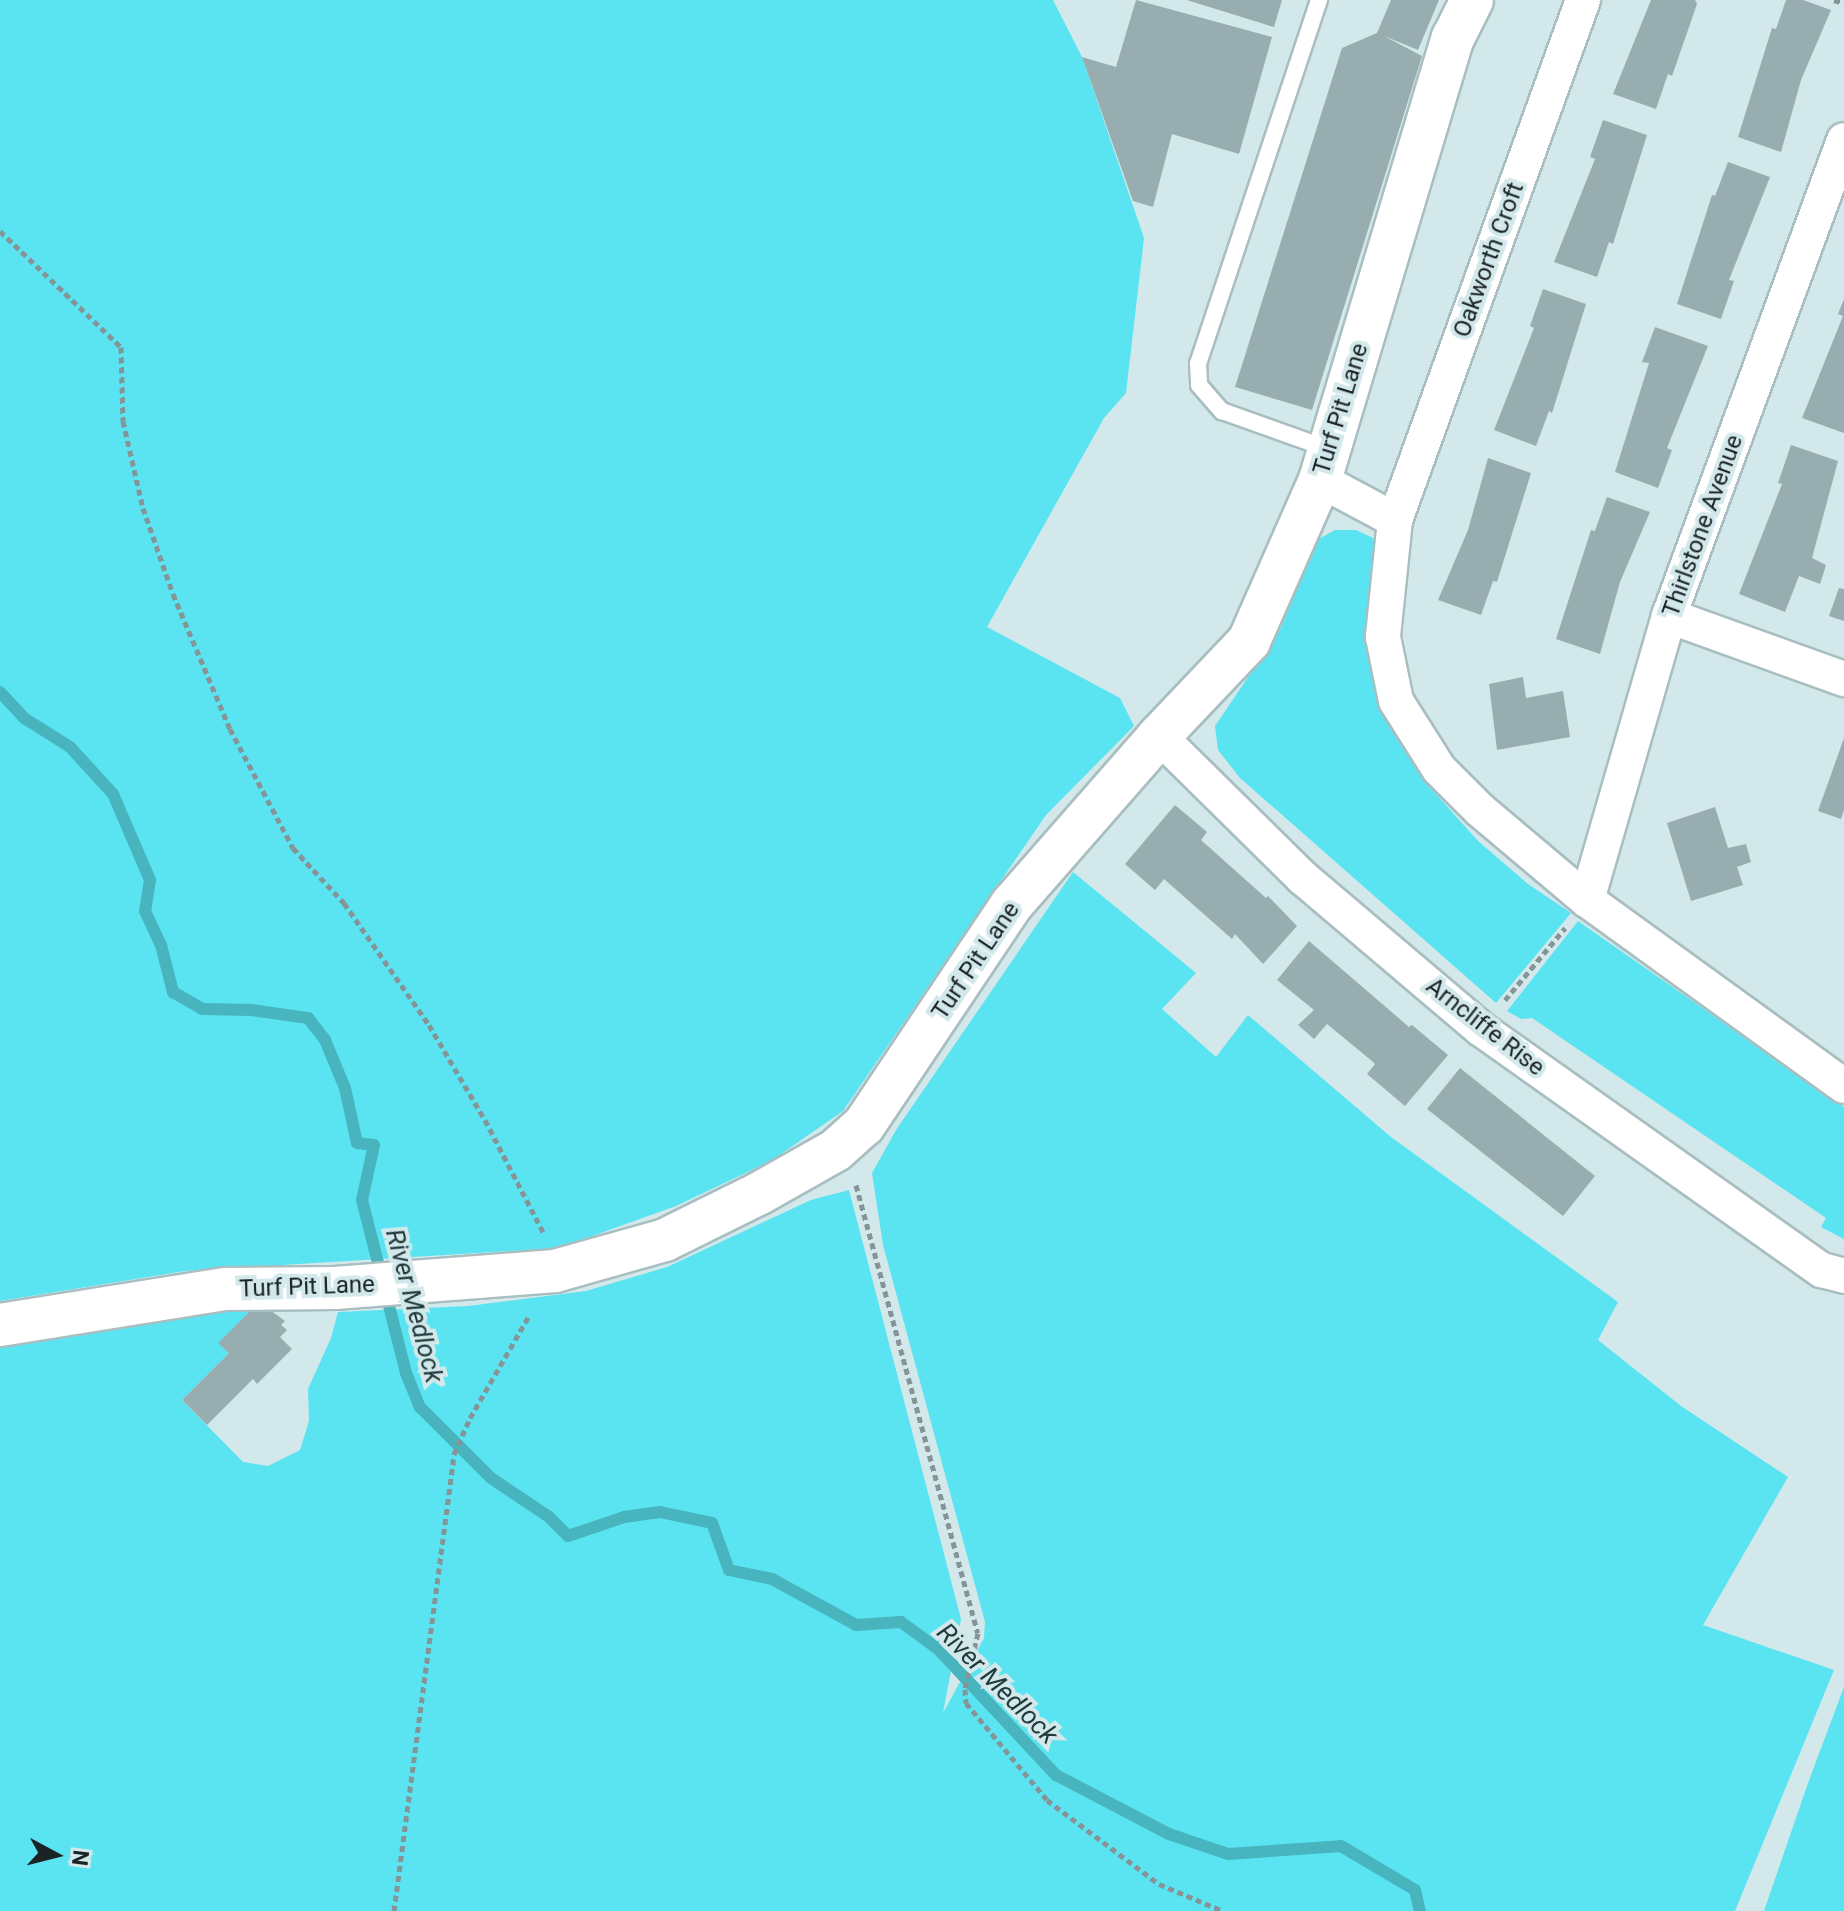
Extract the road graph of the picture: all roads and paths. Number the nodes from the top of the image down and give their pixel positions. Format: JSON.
{"nodes":[{"id":1,"x":1319,"y":0,"type":"edge"},
{"id":2,"x":1472,"y":0,"type":"edge"},
{"id":3,"x":1583,"y":0,"type":"edge"},
{"id":4,"x":1834,"y":0,"type":"edge"},
{"id":5,"x":1844,"y":3,"type":"edge"},
{"id":6,"x":1841,"y":149,"type":"edge"},
{"id":7,"x":0,"y":231,"type":"edge"},
{"id":8,"x":1325,"y":465,"type":"junction"},
{"id":9,"x":1395,"y":520,"type":"junction"},
{"id":10,"x":1669,"y":616,"type":"junction"},
{"id":11,"x":1844,"y":679,"type":"edge"},
{"id":12,"x":1159,"y":736,"type":"junction"},
{"id":13,"x":1587,"y":900,"type":"junction"},
{"id":14,"x":1481,"y":1029,"type":"junction"},
{"id":15,"x":1844,"y":1086,"type":"edge"},
{"id":16,"x":836,"y":1150,"type":"junction"},
{"id":17,"x":542,"y":1272,"type":"junction"},
{"id":18,"x":1844,"y":1276,"type":"edge"},
{"id":19,"x":0,"y":1325,"type":"edge"},
{"id":20,"x":394,"y":1911,"type":"edge"},
{"id":21,"x":1223,"y":1911,"type":"edge"}],
"edges":[{"from":1,"to":8,"type":"lane"},
{"from":2,"to":8,"type":"street","name":"Turf Pit Lane"},
{"from":3,"to":9,"type":"street","name":"Oakworth Croft"},
{"from":4,"to":5,"type":"path"},
{"from":6,"to":10,"type":"street","name":"Thirlstone Avenue"},
{"from":7,"to":17,"type":"path"},
{"from":8,"to":9,"type":"street"},
{"from":8,"to":12,"type":"street","name":"Turf Pit Lane"},
{"from":9,"to":13,"type":"street","name":"Oakworth Croft"},
{"from":10,"to":11,"type":"street"},
{"from":10,"to":13,"type":"street","name":"Thirlstone Avenue"},
{"from":12,"to":14,"type":"street","name":"Arncliffe Rise"},
{"from":12,"to":16,"type":"street","name":"Turf Pit Lane"},
{"from":13,"to":14,"type":"path"},
{"from":13,"to":15,"type":"street"},
{"from":14,"to":18,"type":"street","name":"Arncliffe Rise"},
{"from":16,"to":17,"type":"street","name":"Turf Pit Lane"},
{"from":16,"to":21,"type":"path"},
{"from":17,"to":19,"type":"street","name":"Turf Pit Lane"},
{"from":17,"to":20,"type":"path"}]}
